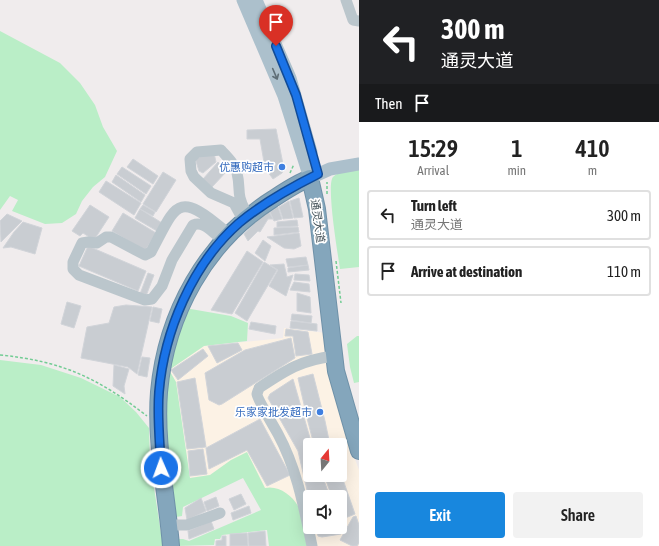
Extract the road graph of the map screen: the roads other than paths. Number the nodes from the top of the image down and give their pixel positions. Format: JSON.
{"nodes":[{"id":1,"x":243,"y":0,"type":"edge"},
{"id":2,"x":256,"y":0,"type":"edge"},
{"id":3,"x":346,"y":0,"type":"edge"},
{"id":4,"x":359,"y":21,"type":"edge"},
{"id":5,"x":359,"y":159,"type":"edge"},
{"id":6,"x":359,"y":164,"type":"edge"},
{"id":7,"x":316,"y":174,"type":"junction"},
{"id":8,"x":243,"y":212,"type":"junction"},
{"id":9,"x":221,"y":233,"type":"junction"},
{"id":10,"x":334,"y":356,"type":"junction"},
{"id":11,"x":359,"y":426,"type":"edge"},
{"id":12,"x":359,"y":452,"type":"edge"},
{"id":13,"x":220,"y":513,"type":"dead end"},
{"id":14,"x":168,"y":525,"type":"junction"},
{"id":15,"x":166,"y":546,"type":"edge"},
{"id":16,"x":171,"y":546,"type":"edge"},
{"id":17,"x":312,"y":546,"type":"edge"}],
"edges":[{"from":1,"to":7,"type":"main road","name":"通灵大道","one_way":true},
{"from":2,"to":7,"type":"main road","name":"通灵大道"},
{"from":3,"to":4,"type":"lane"},
{"from":5,"to":7,"type":"main road"},
{"from":6,"to":7,"type":"main road"},
{"from":7,"to":8,"type":"highway"},
{"from":7,"to":10,"type":"highway","name":"通灵大道"},
{"from":7,"to":11,"type":"highway","name":"通灵大道"},
{"from":7,"to":14,"type":"highway"},
{"from":8,"to":8,"type":"lane"},
{"from":8,"to":9,"type":"highway"},
{"from":9,"to":9,"type":"lane"},
{"from":9,"to":15,"type":"highway"},
{"from":10,"to":12,"type":"highway","name":"通灵大道"},
{"from":10,"to":17,"type":"lane"},
{"from":13,"to":14,"type":"lane"},
{"from":14,"to":16,"type":"highway"}]}
